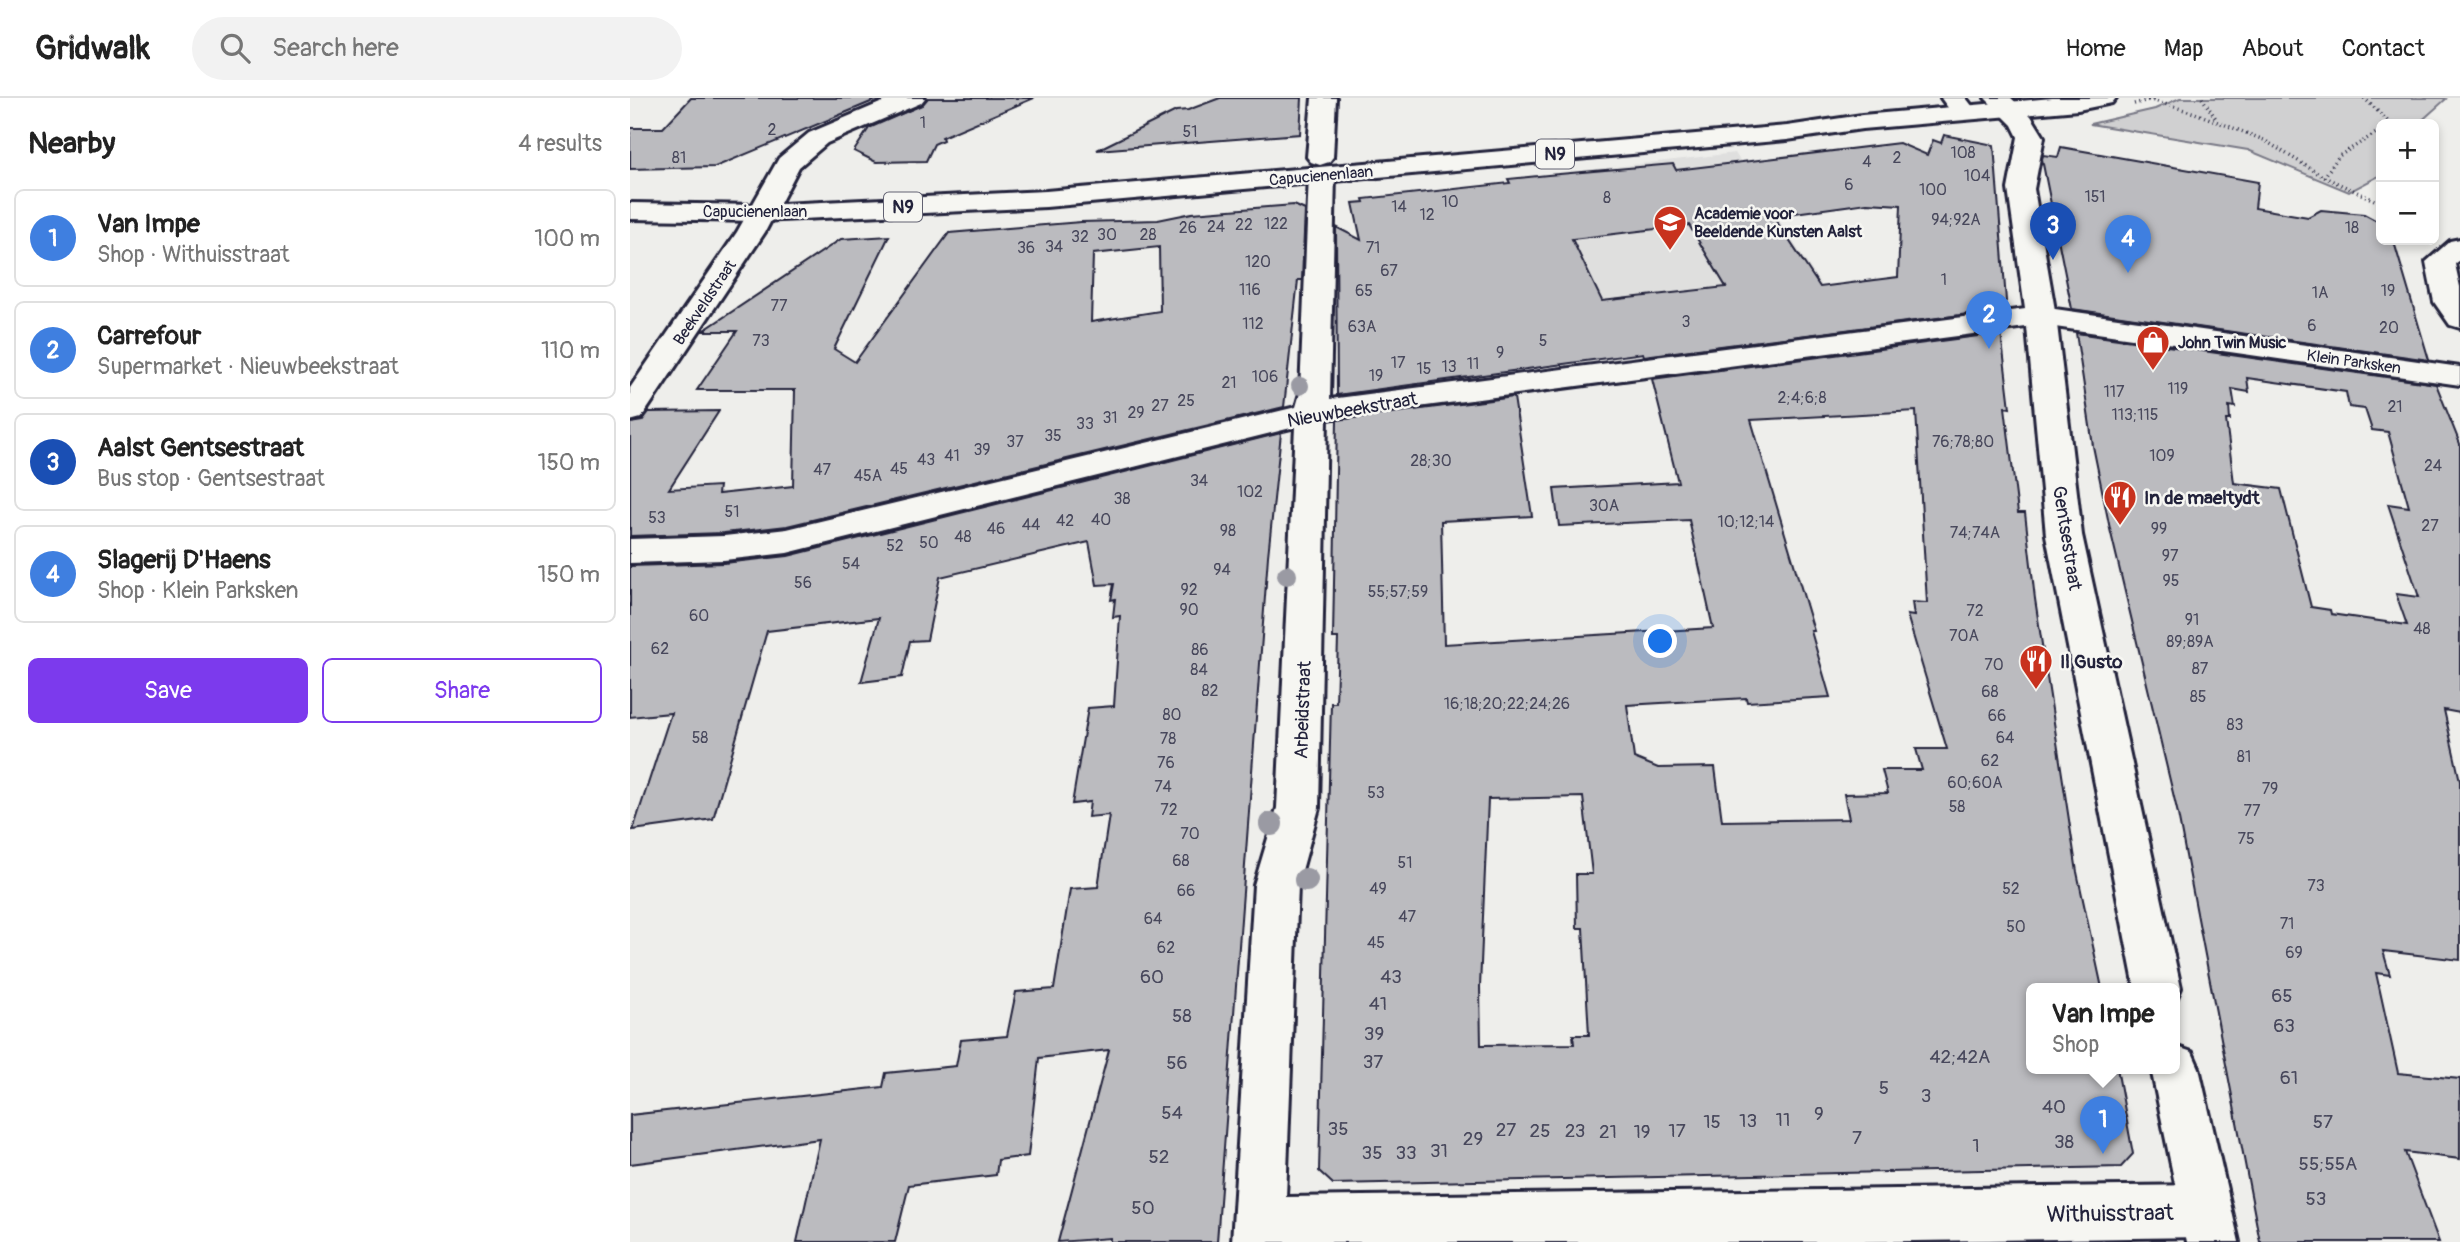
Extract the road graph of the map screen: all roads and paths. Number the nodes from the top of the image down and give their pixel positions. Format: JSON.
{"nodes":[{"id":1,"x":913,"y":98,"type":"edge"},
{"id":2,"x":1324,"y":98,"type":"edge"},
{"id":3,"x":1934,"y":98,"type":"edge"},
{"id":4,"x":2104,"y":98,"type":"edge"},
{"id":5,"x":2144,"y":98,"type":"edge"},
{"id":6,"x":2202,"y":98,"type":"edge"},
{"id":7,"x":2364,"y":98,"type":"edge"},
{"id":8,"x":2003,"y":103,"type":"edge"},
{"id":9,"x":1959,"y":105,"type":"edge"},
{"id":10,"x":2386,"y":119,"type":"edge"},
{"id":11,"x":2219,"y":122,"type":"junction"},
{"id":12,"x":2376,"y":133,"type":"edge"},
{"id":13,"x":1321,"y":166,"type":"junction"},
{"id":14,"x":2324,"y":177,"type":"junction"},
{"id":15,"x":630,"y":194,"type":"edge"},
{"id":16,"x":2376,"y":200,"type":"edge"},
{"id":17,"x":768,"y":203,"type":"junction"},
{"id":18,"x":630,"y":211,"type":"edge"},
{"id":19,"x":2460,"y":247,"type":"edge"},
{"id":20,"x":2040,"y":317,"type":"junction"},
{"id":21,"x":2460,"y":319,"type":"edge"},
{"id":22,"x":2460,"y":376,"type":"edge"},
{"id":23,"x":630,"y":411,"type":"edge"},
{"id":24,"x":1310,"y":414,"type":"junction"},
{"id":25,"x":630,"y":551,"type":"edge"},
{"id":26,"x":2157,"y":983,"type":"edge"},
{"id":27,"x":2176,"y":1074,"type":"edge"},
{"id":28,"x":2208,"y":1227,"type":"edge"},
{"id":29,"x":1259,"y":1233,"type":"edge"}],
"edges":[{"from":1,"to":17,"type":"street","name":"Beekveldstraat"},
{"from":2,"to":13,"type":"street","name":"Arbeidstraat"},
{"from":3,"to":13,"type":"street","name":"Capucienenlaan","number":"N9"},
{"from":4,"to":8,"type":"street","number":"N9"},
{"from":5,"to":11,"type":"path"},
{"from":6,"to":11,"type":"path"},
{"from":7,"to":10,"type":"path"},
{"from":8,"to":9,"type":"street","name":"Capucienenlaan","number":"N9"},
{"from":8,"to":20,"type":"street","name":"Gentsestraat"},
{"from":9,"to":13,"type":"street","name":"Capucienenlaan","number":"N9"},
{"from":11,"to":14,"type":"path"},
{"from":12,"to":14,"type":"path"},
{"from":13,"to":17,"type":"street","name":"Capucienenlaan","number":"N9"},
{"from":13,"to":24,"type":"street","name":"Arbeidstraat"},
{"from":14,"to":16,"type":"path"},
{"from":15,"to":17,"type":"street","name":"Capucienenlaan","number":"N9"},
{"from":17,"to":18,"type":"street","name":"Capucienenlaan","number":"N9"},
{"from":17,"to":23,"type":"street","name":"Beekveldstraat"},
{"from":19,"to":21,"type":"street"},
{"from":20,"to":22,"type":"street","name":"Klein Parksken"},
{"from":20,"to":24,"type":"street","name":"Nieuwbeekstraat"},
{"from":20,"to":26,"type":"street","name":"Gentsestraat"},
{"from":24,"to":25,"type":"street","name":"Nieuwbeekstraat"},
{"from":24,"to":29,"type":"street","name":"Arbeidstraat"},
{"from":27,"to":28,"type":"street"},
{"from":28,"to":29,"type":"street","name":"Withuisstraat"}]}
